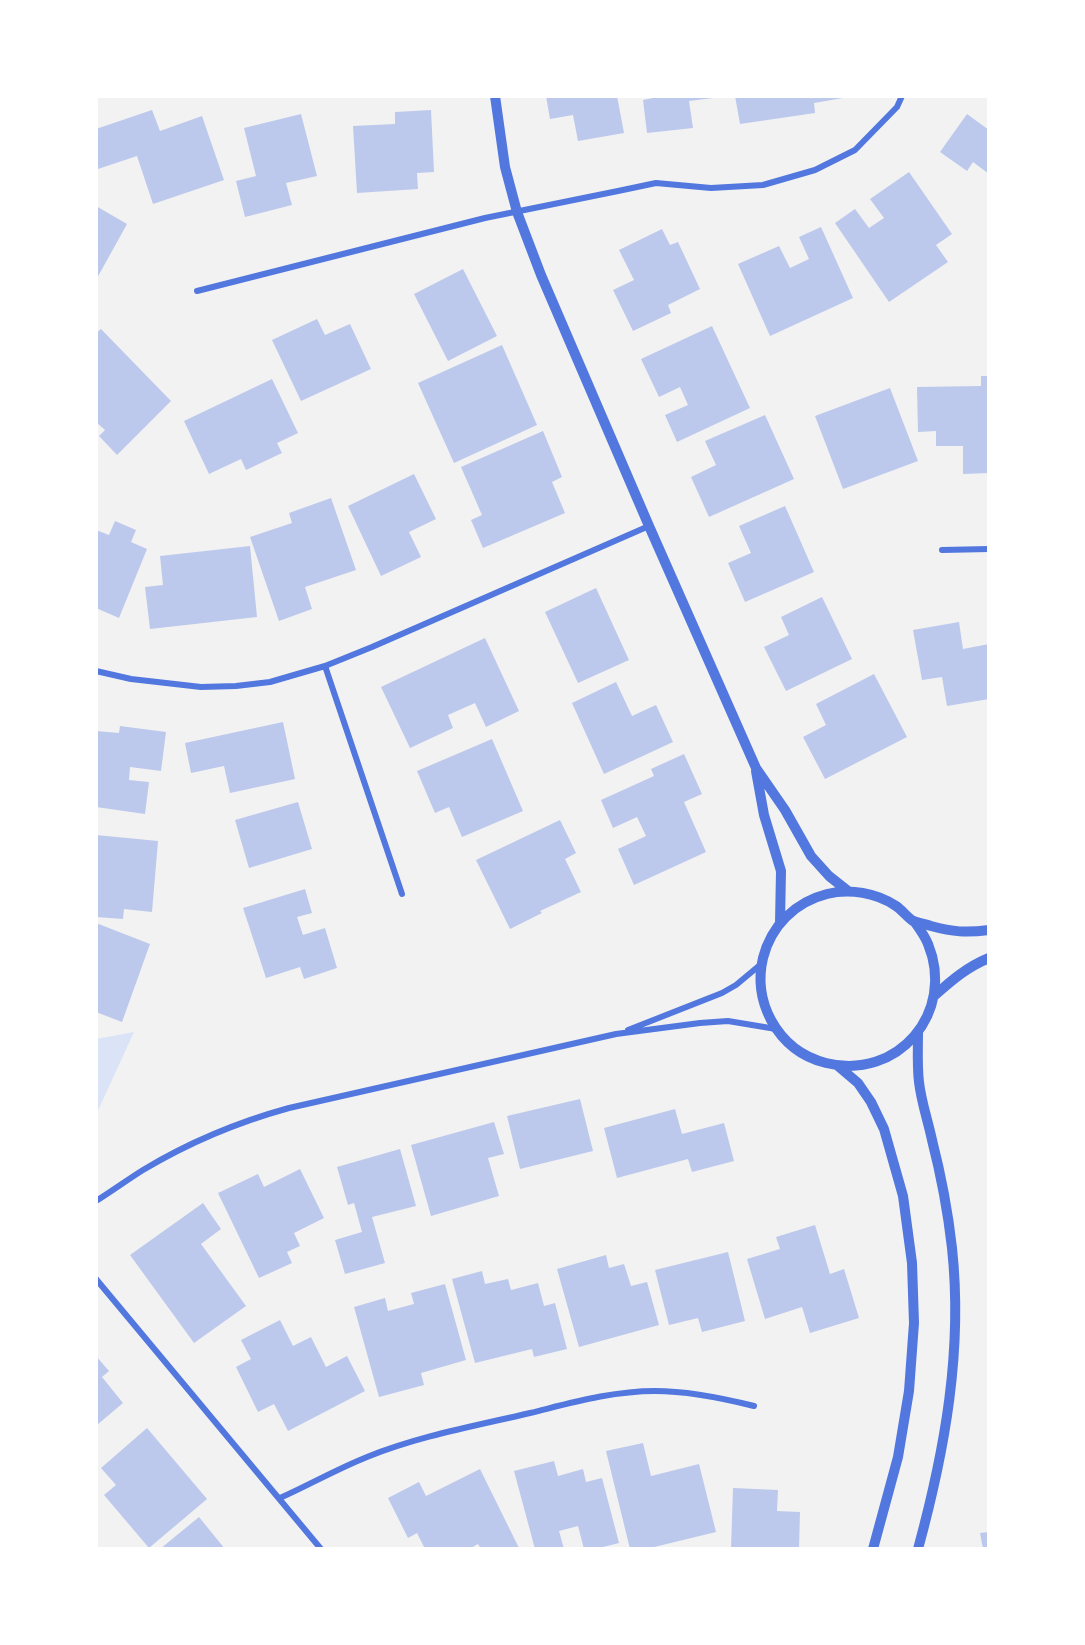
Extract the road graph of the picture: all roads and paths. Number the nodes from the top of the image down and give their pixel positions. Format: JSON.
{"nodes":[{"id":1,"x":495,"y":96,"type":"edge"},
{"id":2,"x":902,"y":96,"type":"edge"},
{"id":3,"x":517,"y":212,"type":"junction"},
{"id":4,"x":197,"y":291,"type":"dead end"},
{"id":5,"x":649,"y":526,"type":"junction"},
{"id":6,"x":989,"y":549,"type":"edge"},
{"id":7,"x":942,"y":550,"type":"dead end"},
{"id":8,"x":325,"y":666,"type":"junction"},
{"id":9,"x":96,"y":671,"type":"edge"},
{"id":10,"x":756,"y":768,"type":"junction"},
{"id":11,"x":848,"y":891,"type":"junction"},
{"id":12,"x":402,"y":894,"type":"dead end"},
{"id":13,"x":914,"y":921,"type":"junction"},
{"id":14,"x":780,"y":922,"type":"junction"},
{"id":15,"x":989,"y":930,"type":"edge"},
{"id":16,"x":989,"y":958,"type":"edge"},
{"id":17,"x":761,"y":964,"type":"junction"},
{"id":18,"x":934,"y":996,"type":"junction"},
{"id":19,"x":776,"y":1029,"type":"junction"},
{"id":20,"x":918,"y":1032,"type":"junction"},
{"id":21,"x":616,"y":1034,"type":"junction"},
{"id":22,"x":838,"y":1066,"type":"junction"},
{"id":23,"x":96,"y":1201,"type":"edge"},
{"id":24,"x":96,"y":1279,"type":"edge"},
{"id":25,"x":754,"y":1407,"type":"dead end"},
{"id":26,"x":280,"y":1498,"type":"junction"},
{"id":27,"x":321,"y":1549,"type":"edge"},
{"id":28,"x":873,"y":1549,"type":"edge"},
{"id":29,"x":918,"y":1549,"type":"edge"}],
"edges":[{"from":1,"to":3,"type":"street"},
{"from":2,"to":3,"type":"street"},
{"from":3,"to":4,"type":"street"},
{"from":3,"to":5,"type":"street"},
{"from":5,"to":8,"type":"street"},
{"from":5,"to":10,"type":"street"},
{"from":6,"to":7,"type":"street"},
{"from":8,"to":9,"type":"street"},
{"from":8,"to":12,"type":"street"},
{"from":10,"to":11,"type":"street"},
{"from":10,"to":14,"type":"street"},
{"from":11,"to":13,"type":"street"},
{"from":11,"to":14,"type":"street"},
{"from":13,"to":15,"type":"street"},
{"from":13,"to":18,"type":"street"},
{"from":14,"to":17,"type":"street"},
{"from":16,"to":18,"type":"street"},
{"from":17,"to":19,"type":"street"},
{"from":17,"to":21,"type":"street"},
{"from":18,"to":20,"type":"street"},
{"from":19,"to":21,"type":"street"},
{"from":19,"to":22,"type":"street"},
{"from":20,"to":22,"type":"street"},
{"from":20,"to":29,"type":"street"},
{"from":21,"to":23,"type":"street"},
{"from":22,"to":28,"type":"street"},
{"from":24,"to":26,"type":"street"},
{"from":25,"to":26,"type":"street"},
{"from":26,"to":27,"type":"street"}]}
